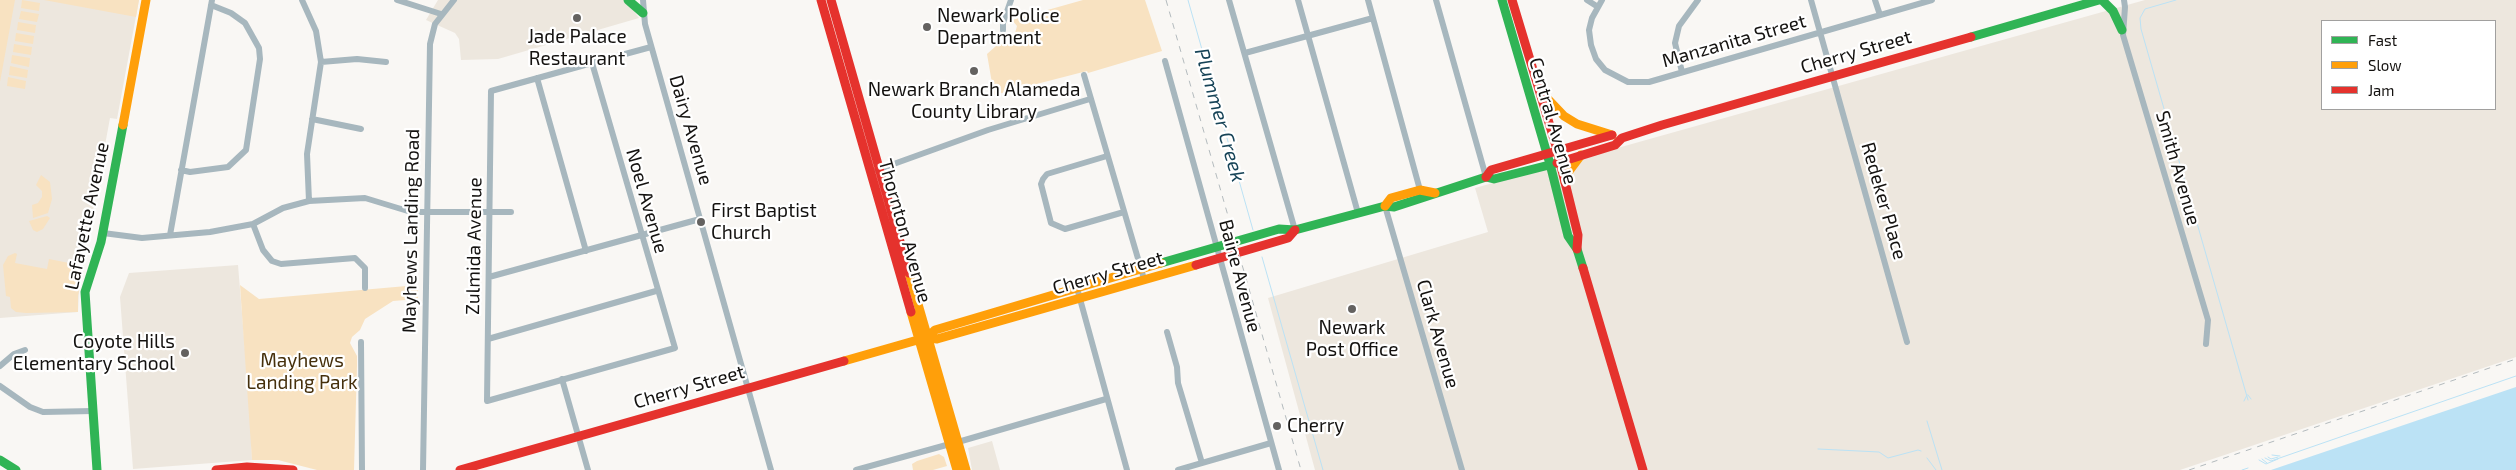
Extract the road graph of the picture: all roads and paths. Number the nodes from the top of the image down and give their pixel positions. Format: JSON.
{"nodes":[{"id":1,"x":146,"y":0,"type":"edge"},
{"id":2,"x":302,"y":0,"type":"edge"},
{"id":3,"x":397,"y":0,"type":"edge"},
{"id":4,"x":454,"y":0,"type":"edge"},
{"id":5,"x":628,"y":0,"type":"edge"},
{"id":6,"x":643,"y":0,"type":"edge"},
{"id":7,"x":821,"y":0,"type":"edge"},
{"id":8,"x":832,"y":0,"type":"edge"},
{"id":9,"x":1011,"y":0,"type":"edge"},
{"id":10,"x":1229,"y":0,"type":"edge"},
{"id":11,"x":1298,"y":0,"type":"edge"},
{"id":12,"x":1368,"y":0,"type":"edge"},
{"id":13,"x":1436,"y":0,"type":"edge"},
{"id":14,"x":1502,"y":0,"type":"edge"},
{"id":15,"x":1512,"y":0,"type":"edge"},
{"id":16,"x":1587,"y":0,"type":"edge"},
{"id":17,"x":1602,"y":0,"type":"edge"},
{"id":18,"x":1698,"y":0,"type":"edge"},
{"id":19,"x":1812,"y":0,"type":"edge"},
{"id":20,"x":1875,"y":0,"type":"edge"},
{"id":21,"x":1932,"y":0,"type":"edge"},
{"id":22,"x":2100,"y":0,"type":"edge"},
{"id":23,"x":2124,"y":0,"type":"edge"},
{"id":24,"x":211,"y":3,"type":"edge"},
{"id":25,"x":1598,"y":7,"type":"junction"},
{"id":26,"x":643,"y":13,"type":"junction"},
{"id":27,"x":440,"y":14,"type":"junction"},
{"id":28,"x":1880,"y":15,"type":"junction"},
{"id":29,"x":1373,"y":18,"type":"junction"},
{"id":30,"x":1004,"y":30,"type":"dead end"},
{"id":31,"x":2122,"y":30,"type":"junction"},
{"id":32,"x":1821,"y":32,"type":"junction"},
{"id":33,"x":1309,"y":35,"type":"junction"},
{"id":34,"x":651,"y":46,"type":"junction"},
{"id":35,"x":1244,"y":53,"type":"junction"},
{"id":36,"x":1165,"y":61,"type":"dead end"},
{"id":37,"x":321,"y":62,"type":"junction"},
{"id":38,"x":386,"y":62,"type":"dead end"},
{"id":39,"x":592,"y":63,"type":"junction"},
{"id":40,"x":1682,"y":72,"type":"junction"},
{"id":41,"x":1084,"y":75,"type":"dead end"},
{"id":42,"x":1833,"y":76,"type":"junction"},
{"id":43,"x":537,"y":78,"type":"junction"},
{"id":44,"x":1542,"y":91,"type":"junction"},
{"id":45,"x":1090,"y":98,"type":"junction"},
{"id":46,"x":312,"y":119,"type":"junction"},
{"id":47,"x":361,"y":129,"type":"dead end"},
{"id":48,"x":1612,"y":135,"type":"junction"},
{"id":49,"x":1622,"y":138,"type":"junction"},
{"id":50,"x":1558,"y":151,"type":"junction"},
{"id":51,"x":1547,"y":154,"type":"junction"},
{"id":52,"x":1581,"y":155,"type":"junction"},
{"id":53,"x":1107,"y":156,"type":"junction"},
{"id":54,"x":1560,"y":162,"type":"junction"},
{"id":55,"x":1550,"y":164,"type":"junction"},
{"id":56,"x":881,"y":169,"type":"junction"},
{"id":57,"x":1533,"y":169,"type":"junction"},
{"id":58,"x":181,"y":170,"type":"junction"},
{"id":59,"x":871,"y":172,"type":"junction"},
{"id":60,"x":1486,"y":177,"type":"junction"},
{"id":61,"x":1565,"y":182,"type":"junction"},
{"id":62,"x":1554,"y":183,"type":"junction"},
{"id":63,"x":1420,"y":190,"type":"junction"},
{"id":64,"x":1434,"y":192,"type":"junction"},
{"id":65,"x":309,"y":201,"type":"junction"},
{"id":66,"x":1384,"y":206,"type":"junction"},
{"id":67,"x":426,"y":212,"type":"junction"},
{"id":68,"x":511,"y":212,"type":"dead end"},
{"id":69,"x":1124,"y":212,"type":"junction"},
{"id":70,"x":489,"y":213,"type":"junction"},
{"id":71,"x":1358,"y":213,"type":"junction"},
{"id":72,"x":700,"y":219,"type":"junction"},
{"id":73,"x":252,"y":224,"type":"junction"},
{"id":74,"x":1295,"y":230,"type":"junction"},
{"id":75,"x":103,"y":233,"type":"junction"},
{"id":76,"x":170,"y":235,"type":"junction"},
{"id":77,"x":642,"y":235,"type":"junction"},
{"id":78,"x":1217,"y":247,"type":"junction"},
{"id":79,"x":1577,"y":249,"type":"junction"},
{"id":80,"x":586,"y":252,"type":"junction"},
{"id":81,"x":1218,"y":258,"type":"junction"},
{"id":82,"x":1141,"y":269,"type":"junction"},
{"id":83,"x":489,"y":277,"type":"junction"},
{"id":84,"x":1144,"y":279,"type":"junction"},
{"id":85,"x":365,"y":288,"type":"dead end"},
{"id":86,"x":1077,"y":288,"type":"junction"},
{"id":87,"x":656,"y":291,"type":"junction"},
{"id":88,"x":1078,"y":299,"type":"junction"},
{"id":89,"x":1000,"y":315,"type":"junction"},
{"id":90,"x":923,"y":317,"type":"junction"},
{"id":91,"x":945,"y":332,"type":"junction"},
{"id":92,"x":1167,"y":332,"type":"dead end"},
{"id":93,"x":923,"y":338,"type":"junction"},
{"id":94,"x":1907,"y":338,"type":"dead end"},
{"id":95,"x":488,"y":339,"type":"junction"},
{"id":96,"x":362,"y":342,"type":"dead end"},
{"id":97,"x":2206,"y":344,"type":"dead end"},
{"id":98,"x":25,"y":350,"type":"dead end"},
{"id":99,"x":934,"y":359,"type":"junction"},
{"id":100,"x":0,"y":366,"type":"edge"},
{"id":101,"x":562,"y":379,"type":"junction"},
{"id":102,"x":0,"y":386,"type":"edge"},
{"id":103,"x":747,"y":389,"type":"junction"},
{"id":104,"x":1106,"y":399,"type":"junction"},
{"id":105,"x":93,"y":411,"type":"junction"},
{"id":106,"x":579,"y":435,"type":"junction"},
{"id":107,"x":954,"y":443,"type":"junction"},
{"id":108,"x":1271,"y":443,"type":"junction"},
{"id":109,"x":1202,"y":463,"type":"junction"},
{"id":110,"x":3,"y":465,"type":"edge"},
{"id":111,"x":16,"y":470,"type":"edge"},
{"id":112,"x":97,"y":470,"type":"edge"},
{"id":113,"x":216,"y":470,"type":"edge"},
{"id":114,"x":292,"y":470,"type":"edge"},
{"id":115,"x":362,"y":470,"type":"edge"},
{"id":116,"x":423,"y":470,"type":"edge"},
{"id":117,"x":460,"y":470,"type":"edge"},
{"id":118,"x":588,"y":470,"type":"edge"},
{"id":119,"x":771,"y":470,"type":"edge"},
{"id":120,"x":856,"y":470,"type":"edge"},
{"id":121,"x":957,"y":470,"type":"edge"},
{"id":122,"x":966,"y":470,"type":"edge"},
{"id":123,"x":1127,"y":470,"type":"edge"},
{"id":124,"x":1178,"y":470,"type":"edge"},
{"id":125,"x":1279,"y":470,"type":"edge"},
{"id":126,"x":1462,"y":470,"type":"edge"},
{"id":127,"x":1643,"y":470,"type":"edge"}],
"edges":[{"from":1,"to":75,"type":"street","name":"Lafayette Avenue"},
{"from":2,"to":37,"type":"street"},
{"from":3,"to":27,"type":"street"},
{"from":4,"to":27,"type":"street","name":"Mayhews Landing Road"},
{"from":5,"to":26,"type":"street"},
{"from":6,"to":26,"type":"street","name":"Dairy Avenue"},
{"from":7,"to":59,"type":"street","name":"Thornton Avenue"},
{"from":8,"to":56,"type":"street","name":"Thornton Avenue"},
{"from":9,"to":30,"type":"street"},
{"from":10,"to":35,"type":"street"},
{"from":11,"to":33,"type":"street"},
{"from":12,"to":29,"type":"street"},
{"from":13,"to":60,"type":"street"},
{"from":14,"to":51,"type":"street","name":"Central Avenue"},
{"from":15,"to":44,"type":"street","name":"Central Avenue"},
{"from":16,"to":25,"type":"street"},
{"from":17,"to":25,"type":"street"},
{"from":18,"to":40,"type":"street"},
{"from":19,"to":32,"type":"street","name":"Redeker Place"},
{"from":20,"to":28,"type":"street"},
{"from":21,"to":28,"type":"street","name":"Manzanita Street"},
{"from":22,"to":31,"type":"street"},
{"from":22,"to":42,"type":"street","name":"Cherry Street"},
{"from":23,"to":31,"type":"street","name":"Smith Avenue"},
{"from":24,"to":58,"type":"street"},
{"from":24,"to":58,"type":"street"},
{"from":25,"to":40,"type":"street","name":"Manzanita Street"},
{"from":26,"to":34,"type":"street","name":"Dairy Avenue"},
{"from":27,"to":67,"type":"street","name":"Mayhews Landing Road"},
{"from":28,"to":32,"type":"street","name":"Manzanita Street"},
{"from":29,"to":33,"type":"street"},
{"from":29,"to":63,"type":"street"},
{"from":31,"to":97,"type":"street","name":"Smith Avenue"},
{"from":32,"to":40,"type":"street","name":"Manzanita Street"},
{"from":32,"to":42,"type":"street","name":"Redeker Place"},
{"from":33,"to":35,"type":"street"},
{"from":33,"to":71,"type":"street"},
{"from":34,"to":39,"type":"street"},
{"from":34,"to":72,"type":"street","name":"Dairy Avenue"},
{"from":35,"to":74,"type":"street"},
{"from":36,"to":78,"type":"street","name":"Baine Avenue"},
{"from":37,"to":38,"type":"street"},
{"from":37,"to":46,"type":"street"},
{"from":39,"to":43,"type":"street"},
{"from":39,"to":77,"type":"street","name":"Noel Avenue"},
{"from":41,"to":45,"type":"street"},
{"from":42,"to":49,"type":"street","name":"Cherry Street"},
{"from":42,"to":94,"type":"street","name":"Redeker Place"},
{"from":43,"to":70,"type":"street","name":"Zulmida Avenue"},
{"from":43,"to":80,"type":"street"},
{"from":44,"to":48,"type":"street"},
{"from":44,"to":50,"type":"street","name":"Central Avenue"},
{"from":45,"to":53,"type":"street"},
{"from":45,"to":56,"type":"street"},
{"from":46,"to":47,"type":"street"},
{"from":46,"to":65,"type":"street"},
{"from":48,"to":49,"type":"street"},
{"from":48,"to":50,"type":"street","name":"Cherry Street"},
{"from":49,"to":52,"type":"street","name":"Cherry Street"},
{"from":50,"to":51,"type":"street","name":"Cherry Street"},
{"from":50,"to":54,"type":"street","name":"Central Avenue"},
{"from":51,"to":55,"type":"street","name":"Central Avenue"},
{"from":51,"to":60,"type":"street","name":"Cherry Street"},
{"from":52,"to":54,"type":"street","name":"Cherry Street"},
{"from":52,"to":61,"type":"street"},
{"from":53,"to":69,"type":"street"},
{"from":53,"to":69,"type":"street"},
{"from":54,"to":55,"type":"street","name":"Cherry Street"},
{"from":54,"to":61,"type":"street","name":"Central Avenue"},
{"from":55,"to":57,"type":"street","name":"Cherry Street"},
{"from":55,"to":62,"type":"street","name":"Central Avenue"},
{"from":56,"to":59,"type":"street"},
{"from":56,"to":90,"type":"street","name":"Thornton Avenue"},
{"from":57,"to":60,"type":"street","name":"Cherry Street"},
{"from":57,"to":62,"type":"street"},
{"from":58,"to":76,"type":"street"},
{"from":59,"to":93,"type":"street","name":"Thornton Avenue"},
{"from":60,"to":64,"type":"street","name":"Cherry Street"},
{"from":61,"to":79,"type":"street","name":"Central Avenue"},
{"from":62,"to":79,"type":"street","name":"Central Avenue"},
{"from":63,"to":64,"type":"street","name":"Cherry Street"},
{"from":63,"to":66,"type":"street","name":"Cherry Street"},
{"from":64,"to":66,"type":"street","name":"Cherry Street"},
{"from":65,"to":67,"type":"street"},
{"from":65,"to":73,"type":"street"},
{"from":66,"to":71,"type":"street","name":"Cherry Street"},
{"from":66,"to":126,"type":"street","name":"Clark Avenue"},
{"from":67,"to":70,"type":"street"},
{"from":67,"to":116,"type":"street","name":"Mayhews Landing Road"},
{"from":68,"to":70,"type":"street"},
{"from":69,"to":82,"type":"street"},
{"from":70,"to":83,"type":"street","name":"Zulmida Avenue"},
{"from":71,"to":74,"type":"street","name":"Cherry Street"},
{"from":72,"to":77,"type":"street"},
{"from":72,"to":103,"type":"street","name":"Dairy Avenue"},
{"from":73,"to":76,"type":"street"},
{"from":73,"to":85,"type":"street"},
{"from":74,"to":78,"type":"street","name":"Cherry Street"},
{"from":74,"to":81,"type":"street","name":"Cherry Street"},
{"from":75,"to":76,"type":"street"},
{"from":75,"to":105,"type":"street","name":"Lafayette Avenue"},
{"from":77,"to":80,"type":"street"},
{"from":77,"to":87,"type":"street","name":"Noel Avenue"},
{"from":78,"to":81,"type":"street","name":"Baine Avenue"},
{"from":78,"to":82,"type":"street","name":"Cherry Street"},
{"from":79,"to":127,"type":"street","name":"Central Avenue"},
{"from":80,"to":83,"type":"street"},
{"from":81,"to":84,"type":"street","name":"Cherry Street"},
{"from":81,"to":108,"type":"street","name":"Baine Avenue"},
{"from":82,"to":84,"type":"street"},
{"from":82,"to":86,"type":"street","name":"Cherry Street"},
{"from":83,"to":95,"type":"street","name":"Zulmida Avenue"},
{"from":84,"to":88,"type":"street","name":"Cherry Street"},
{"from":86,"to":88,"type":"street"},
{"from":86,"to":89,"type":"street","name":"Cherry Street"},
{"from":87,"to":95,"type":"street"},
{"from":87,"to":101,"type":"street","name":"Noel Avenue"},
{"from":88,"to":89,"type":"street","name":"Cherry Street"},
{"from":88,"to":104,"type":"street"},
{"from":89,"to":91,"type":"street","name":"Cherry Street"},
{"from":90,"to":91,"type":"street"},
{"from":90,"to":93,"type":"street","name":"Thornton Avenue"},
{"from":91,"to":93,"type":"street","name":"Cherry Street"},
{"from":91,"to":99,"type":"street"},
{"from":92,"to":109,"type":"street"},
{"from":93,"to":99,"type":"street","name":"Thornton Avenue"},
{"from":93,"to":103,"type":"street","name":"Cherry Street"},
{"from":93,"to":107,"type":"street","name":"Thornton Avenue"},
{"from":95,"to":101,"type":"street","name":"Zulmida Avenue"},
{"from":96,"to":115,"type":"street"},
{"from":98,"to":100,"type":"street"},
{"from":99,"to":107,"type":"street","name":"Thornton Avenue"},
{"from":101,"to":106,"type":"street"},
{"from":102,"to":105,"type":"street"},
{"from":103,"to":106,"type":"street","name":"Cherry Street"},
{"from":103,"to":119,"type":"street","name":"Dairy Avenue"},
{"from":104,"to":107,"type":"street"},
{"from":104,"to":123,"type":"street"},
{"from":105,"to":112,"type":"street","name":"Lafayette Avenue"},
{"from":106,"to":117,"type":"street","name":"Cherry Street"},
{"from":106,"to":118,"type":"street"},
{"from":107,"to":120,"type":"street"},
{"from":107,"to":121,"type":"street","name":"Thornton Avenue"},
{"from":107,"to":122,"type":"street","name":"Thornton Avenue"},
{"from":108,"to":109,"type":"street"},
{"from":108,"to":125,"type":"street","name":"Baine Avenue"},
{"from":109,"to":124,"type":"street"},
{"from":110,"to":111,"type":"street"},
{"from":113,"to":114,"type":"street"}]}
